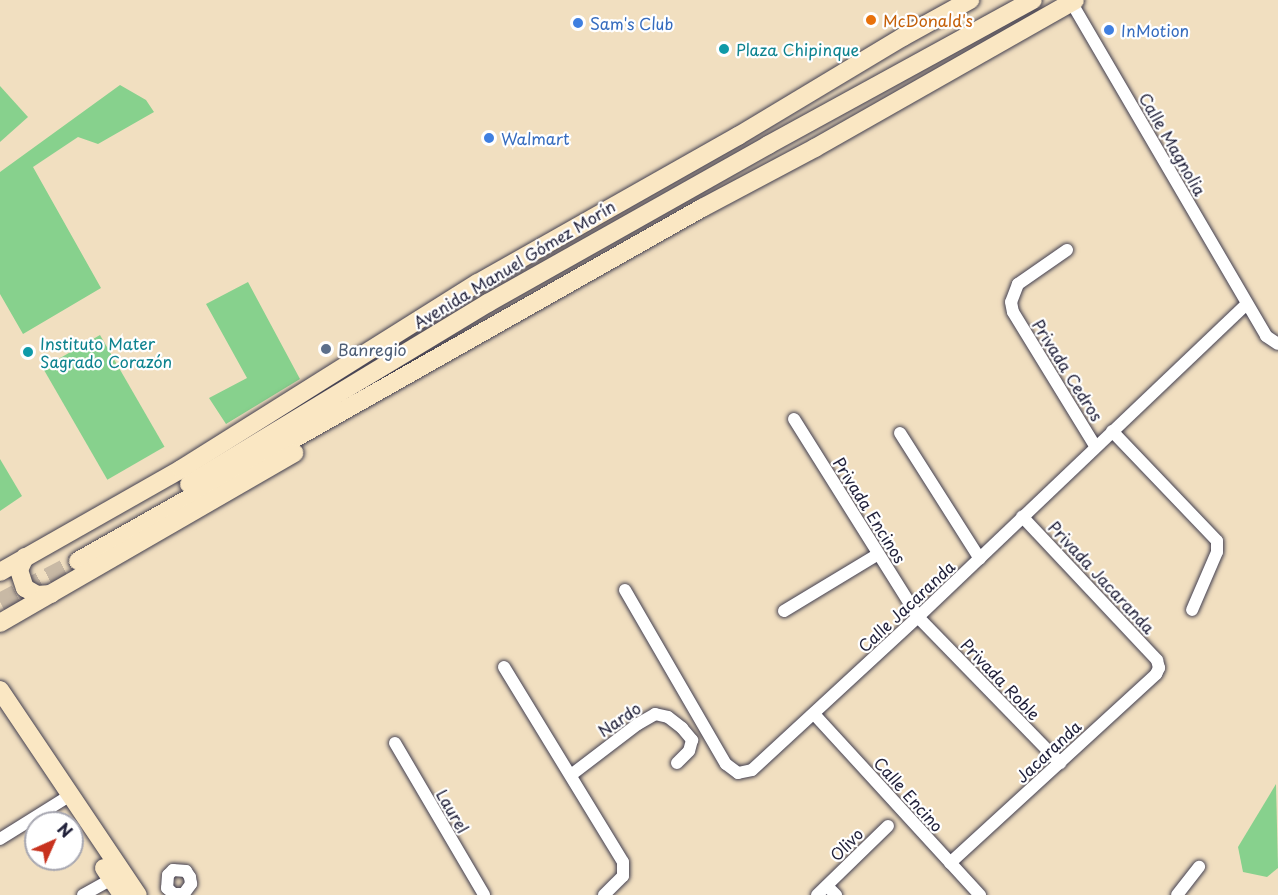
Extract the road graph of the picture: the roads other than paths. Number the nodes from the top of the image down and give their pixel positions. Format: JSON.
{"nodes":[{"id":1,"x":970,"y":0,"type":"edge"},
{"id":2,"x":1033,"y":0,"type":"edge"},
{"id":3,"x":1072,"y":1,"type":"edge"},
{"id":4,"x":849,"y":70,"type":"junction"},
{"id":5,"x":903,"y":70,"type":"junction"},
{"id":6,"x":779,"y":112,"type":"junction"},
{"id":7,"x":768,"y":145,"type":"junction"},
{"id":8,"x":685,"y":192,"type":"junction"},
{"id":9,"x":612,"y":206,"type":"junction"},
{"id":10,"x":1067,"y":250,"type":"dead end"},
{"id":11,"x":1247,"y":304,"type":"junction"},
{"id":12,"x":1278,"y":344,"type":"edge"},
{"id":13,"x":362,"y":380,"type":"junction"},
{"id":14,"x":280,"y":408,"type":"junction"},
{"id":15,"x":350,"y":409,"type":"junction"},
{"id":16,"x":794,"y":419,"type":"dead end"},
{"id":17,"x":1112,"y":431,"type":"junction"},
{"id":18,"x":900,"y":433,"type":"dead end"},
{"id":19,"x":1095,"y":446,"type":"junction"},
{"id":20,"x":1022,"y":516,"type":"junction"},
{"id":21,"x":877,"y":555,"type":"junction"},
{"id":22,"x":25,"y":557,"type":"junction"},
{"id":23,"x":980,"y":559,"type":"junction"},
{"id":24,"x":0,"y":572,"type":"edge"},
{"id":25,"x":625,"y":590,"type":"dead end"},
{"id":26,"x":51,"y":594,"type":"junction"},
{"id":27,"x":1192,"y":610,"type":"dead end"},
{"id":28,"x":784,"y":611,"type":"dead end"},
{"id":29,"x":918,"y":617,"type":"junction"},
{"id":30,"x":0,"y":623,"type":"edge"},
{"id":31,"x":1157,"y":660,"type":"joint"},
{"id":32,"x":504,"y":667,"type":"dead end"},
{"id":33,"x":0,"y":690,"type":"edge"},
{"id":34,"x":0,"y":709,"type":"edge"},
{"id":35,"x":814,"y":714,"type":"junction"},
{"id":36,"x":394,"y":743,"type":"dead end"},
{"id":37,"x":677,"y":763,"type":"dead end"},
{"id":38,"x":1060,"y":763,"type":"junction"},
{"id":39,"x":571,"y":775,"type":"junction"},
{"id":40,"x":65,"y":799,"type":"junction"},
{"id":41,"x":888,"y":826,"type":"dead end"},
{"id":42,"x":0,"y":839,"type":"edge"},
{"id":43,"x":950,"y":863,"type":"junction"},
{"id":44,"x":1199,"y":867,"type":"dead end"},
{"id":45,"x":117,"y":876,"type":"junction"},
{"id":46,"x":832,"y":890,"type":"edge"},
{"id":47,"x":164,"y":892,"type":"edge"},
{"id":48,"x":183,"y":894,"type":"edge"},
{"id":49,"x":83,"y":895,"type":"edge"},
{"id":50,"x":122,"y":895,"type":"edge"},
{"id":51,"x":138,"y":895,"type":"edge"},
{"id":52,"x":484,"y":895,"type":"edge"},
{"id":53,"x":604,"y":895,"type":"edge"},
{"id":54,"x":817,"y":895,"type":"edge"},
{"id":55,"x":980,"y":895,"type":"edge"},
{"id":56,"x":1178,"y":895,"type":"edge"}],
"edges":[{"from":1,"to":4,"type":"main road","name":"Avenida Manuel Gómez Morín"},
{"from":2,"to":5,"type":"main road","name":"Avenida Manuel Gómez Morín"},
{"from":3,"to":11,"type":"street","name":"Calle Magnolia"},
{"from":3,"to":15,"type":"main road","name":"Avenida Manuel Gómez Morín"},
{"from":4,"to":5,"type":"main road"},
{"from":4,"to":6,"type":"main road","name":"Avenida Manuel Gómez Morín"},
{"from":5,"to":7,"type":"main road","name":"Avenida Manuel Gómez Morín"},
{"from":6,"to":7,"type":"main road"},
{"from":6,"to":9,"type":"main road","name":"Avenida Manuel Gómez Morín"},
{"from":7,"to":8,"type":"main road","name":"Avenida Manuel Gómez Morín"},
{"from":8,"to":9,"type":"main road"},
{"from":8,"to":13,"type":"main road","name":"Avenida Manuel Gómez Morín"},
{"from":9,"to":14,"type":"main road","name":"Avenida Manuel Gómez Morín"},
{"from":10,"to":19,"type":"street","name":"Privada Cedros"},
{"from":11,"to":12,"type":"street","name":"Calle Magnolia"},
{"from":11,"to":17,"type":"street","name":"Calle Jacaranda"},
{"from":13,"to":14,"type":"main road"},
{"from":13,"to":15,"type":"main road","name":"Avenida Manuel Gómez Morín"},
{"from":14,"to":22,"type":"main road","name":"Avenida Manuel Gómez Morín"},
{"from":15,"to":26,"type":"main road","name":"Avenida Manuel Gómez Morín"},
{"from":16,"to":21,"type":"street","name":"Privada Encinos"},
{"from":17,"to":19,"type":"street","name":"Calle Jacaranda"},
{"from":17,"to":27,"type":"street"},
{"from":18,"to":23,"type":"street"},
{"from":19,"to":20,"type":"street","name":"Calle Jacaranda"},
{"from":20,"to":23,"type":"street","name":"Calle Jacaranda"},
{"from":20,"to":31,"type":"street","name":"Privada Jacaranda"},
{"from":21,"to":28,"type":"street"},
{"from":21,"to":29,"type":"street","name":"Privada Encinos"},
{"from":22,"to":24,"type":"main road","name":"Avenida Manuel Gómez Morín"},
{"from":22,"to":26,"type":"main road"},
{"from":23,"to":29,"type":"street","name":"Calle Jacaranda"},
{"from":25,"to":35,"type":"street","name":"Calle Jacaranda"},
{"from":26,"to":30,"type":"main road","name":"Avenida Manuel Gómez Morín"},
{"from":29,"to":35,"type":"street","name":"Calle Jacaranda"},
{"from":29,"to":38,"type":"street","name":"Privada Roble"},
{"from":31,"to":38,"type":"street","name":"Jacaranda"},
{"from":32,"to":39,"type":"street"},
{"from":33,"to":40,"type":"main road"},
{"from":34,"to":40,"type":"main road"},
{"from":35,"to":43,"type":"street","name":"Calle Encino"},
{"from":36,"to":52,"type":"street","name":"Laurel"},
{"from":37,"to":39,"type":"street","name":"Nardo"},
{"from":38,"to":43,"type":"street","name":"Jacaranda"},
{"from":39,"to":53,"type":"street"},
{"from":40,"to":42,"type":"street"},
{"from":40,"to":45,"type":"main road"},
{"from":41,"to":46,"type":"street","name":"Olivo"},
{"from":43,"to":55,"type":"street","name":"Calle Encino"},
{"from":44,"to":56,"type":"street"},
{"from":45,"to":49,"type":"street"},
{"from":45,"to":50,"type":"main road"},
{"from":45,"to":51,"type":"main road"},
{"from":46,"to":54,"type":"street","name":"Olivo"},
{"from":47,"to":48,"type":"street"},
{"from":47,"to":48,"type":"street"}]}
